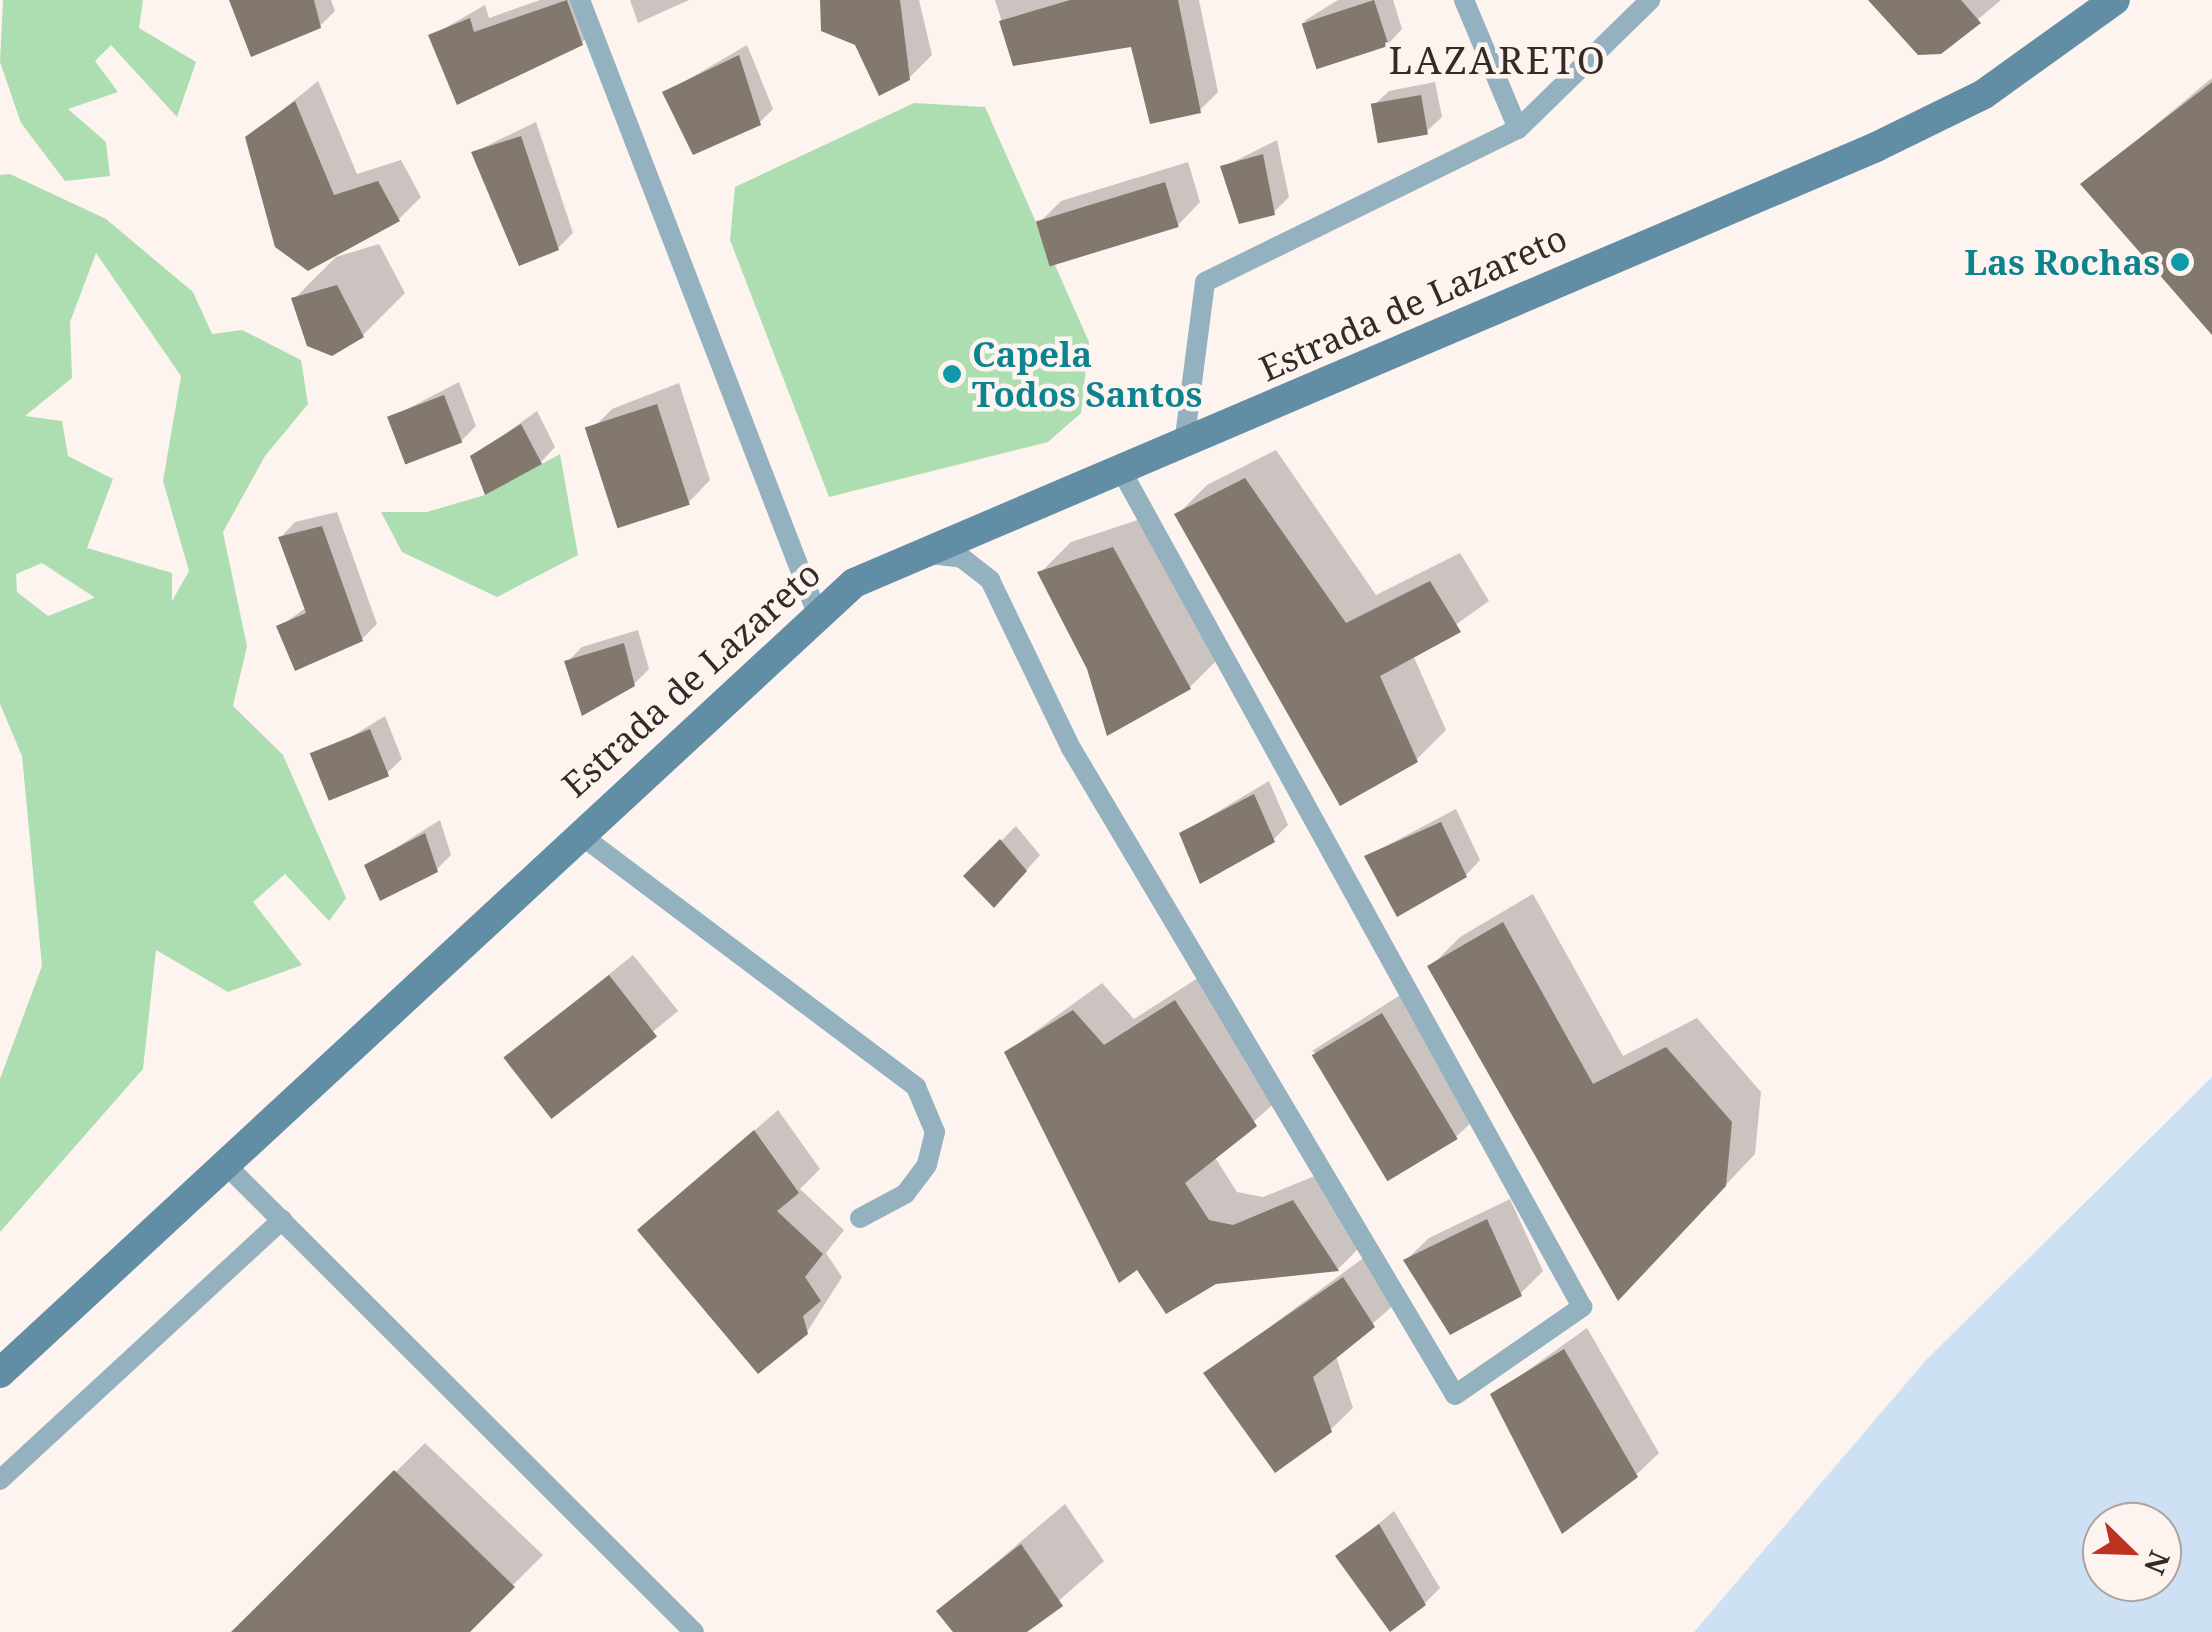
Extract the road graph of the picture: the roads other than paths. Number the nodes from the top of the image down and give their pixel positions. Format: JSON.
{"nodes":[{"id":1,"x":580,"y":0,"type":"edge"},
{"id":2,"x":1464,"y":0,"type":"edge"},
{"id":3,"x":1650,"y":0,"type":"edge"},
{"id":4,"x":2115,"y":0,"type":"edge"},
{"id":5,"x":1518,"y":129,"type":"junction"},
{"id":6,"x":1184,"y":444,"type":"junction"},
{"id":7,"x":1121,"y":470,"type":"junction"},
{"id":8,"x":921,"y":554,"type":"junction"},
{"id":9,"x":816,"y":611,"type":"junction"},
{"id":10,"x":578,"y":832,"type":"junction"},
{"id":11,"x":224,"y":1164,"type":"junction"},
{"id":12,"x":860,"y":1218,"type":"dead end"},
{"id":13,"x":282,"y":1220,"type":"junction"},
{"id":14,"x":0,"y":1373,"type":"edge"},
{"id":15,"x":0,"y":1480,"type":"edge"},
{"id":16,"x":694,"y":1632,"type":"edge"}],
"edges":[{"from":1,"to":9,"type":"lane"},
{"from":2,"to":5,"type":"lane"},
{"from":3,"to":5,"type":"lane"},
{"from":4,"to":6,"type":"street","name":"Estrada de Lazareto"},
{"from":5,"to":6,"type":"lane"},
{"from":6,"to":7,"type":"street","name":"Estrada de Lazareto"},
{"from":7,"to":8,"type":"street","name":"Estrada de Lazareto"},
{"from":7,"to":8,"type":"lane"},
{"from":8,"to":9,"type":"street","name":"Estrada de Lazareto"},
{"from":9,"to":10,"type":"street","name":"Estrada de Lazareto"},
{"from":10,"to":11,"type":"street","name":"Estrada de Lazareto"},
{"from":10,"to":12,"type":"lane"},
{"from":11,"to":13,"type":"lane"},
{"from":11,"to":14,"type":"street","name":"Estrada de Lazareto"},
{"from":13,"to":15,"type":"lane"},
{"from":13,"to":16,"type":"lane"}]}
